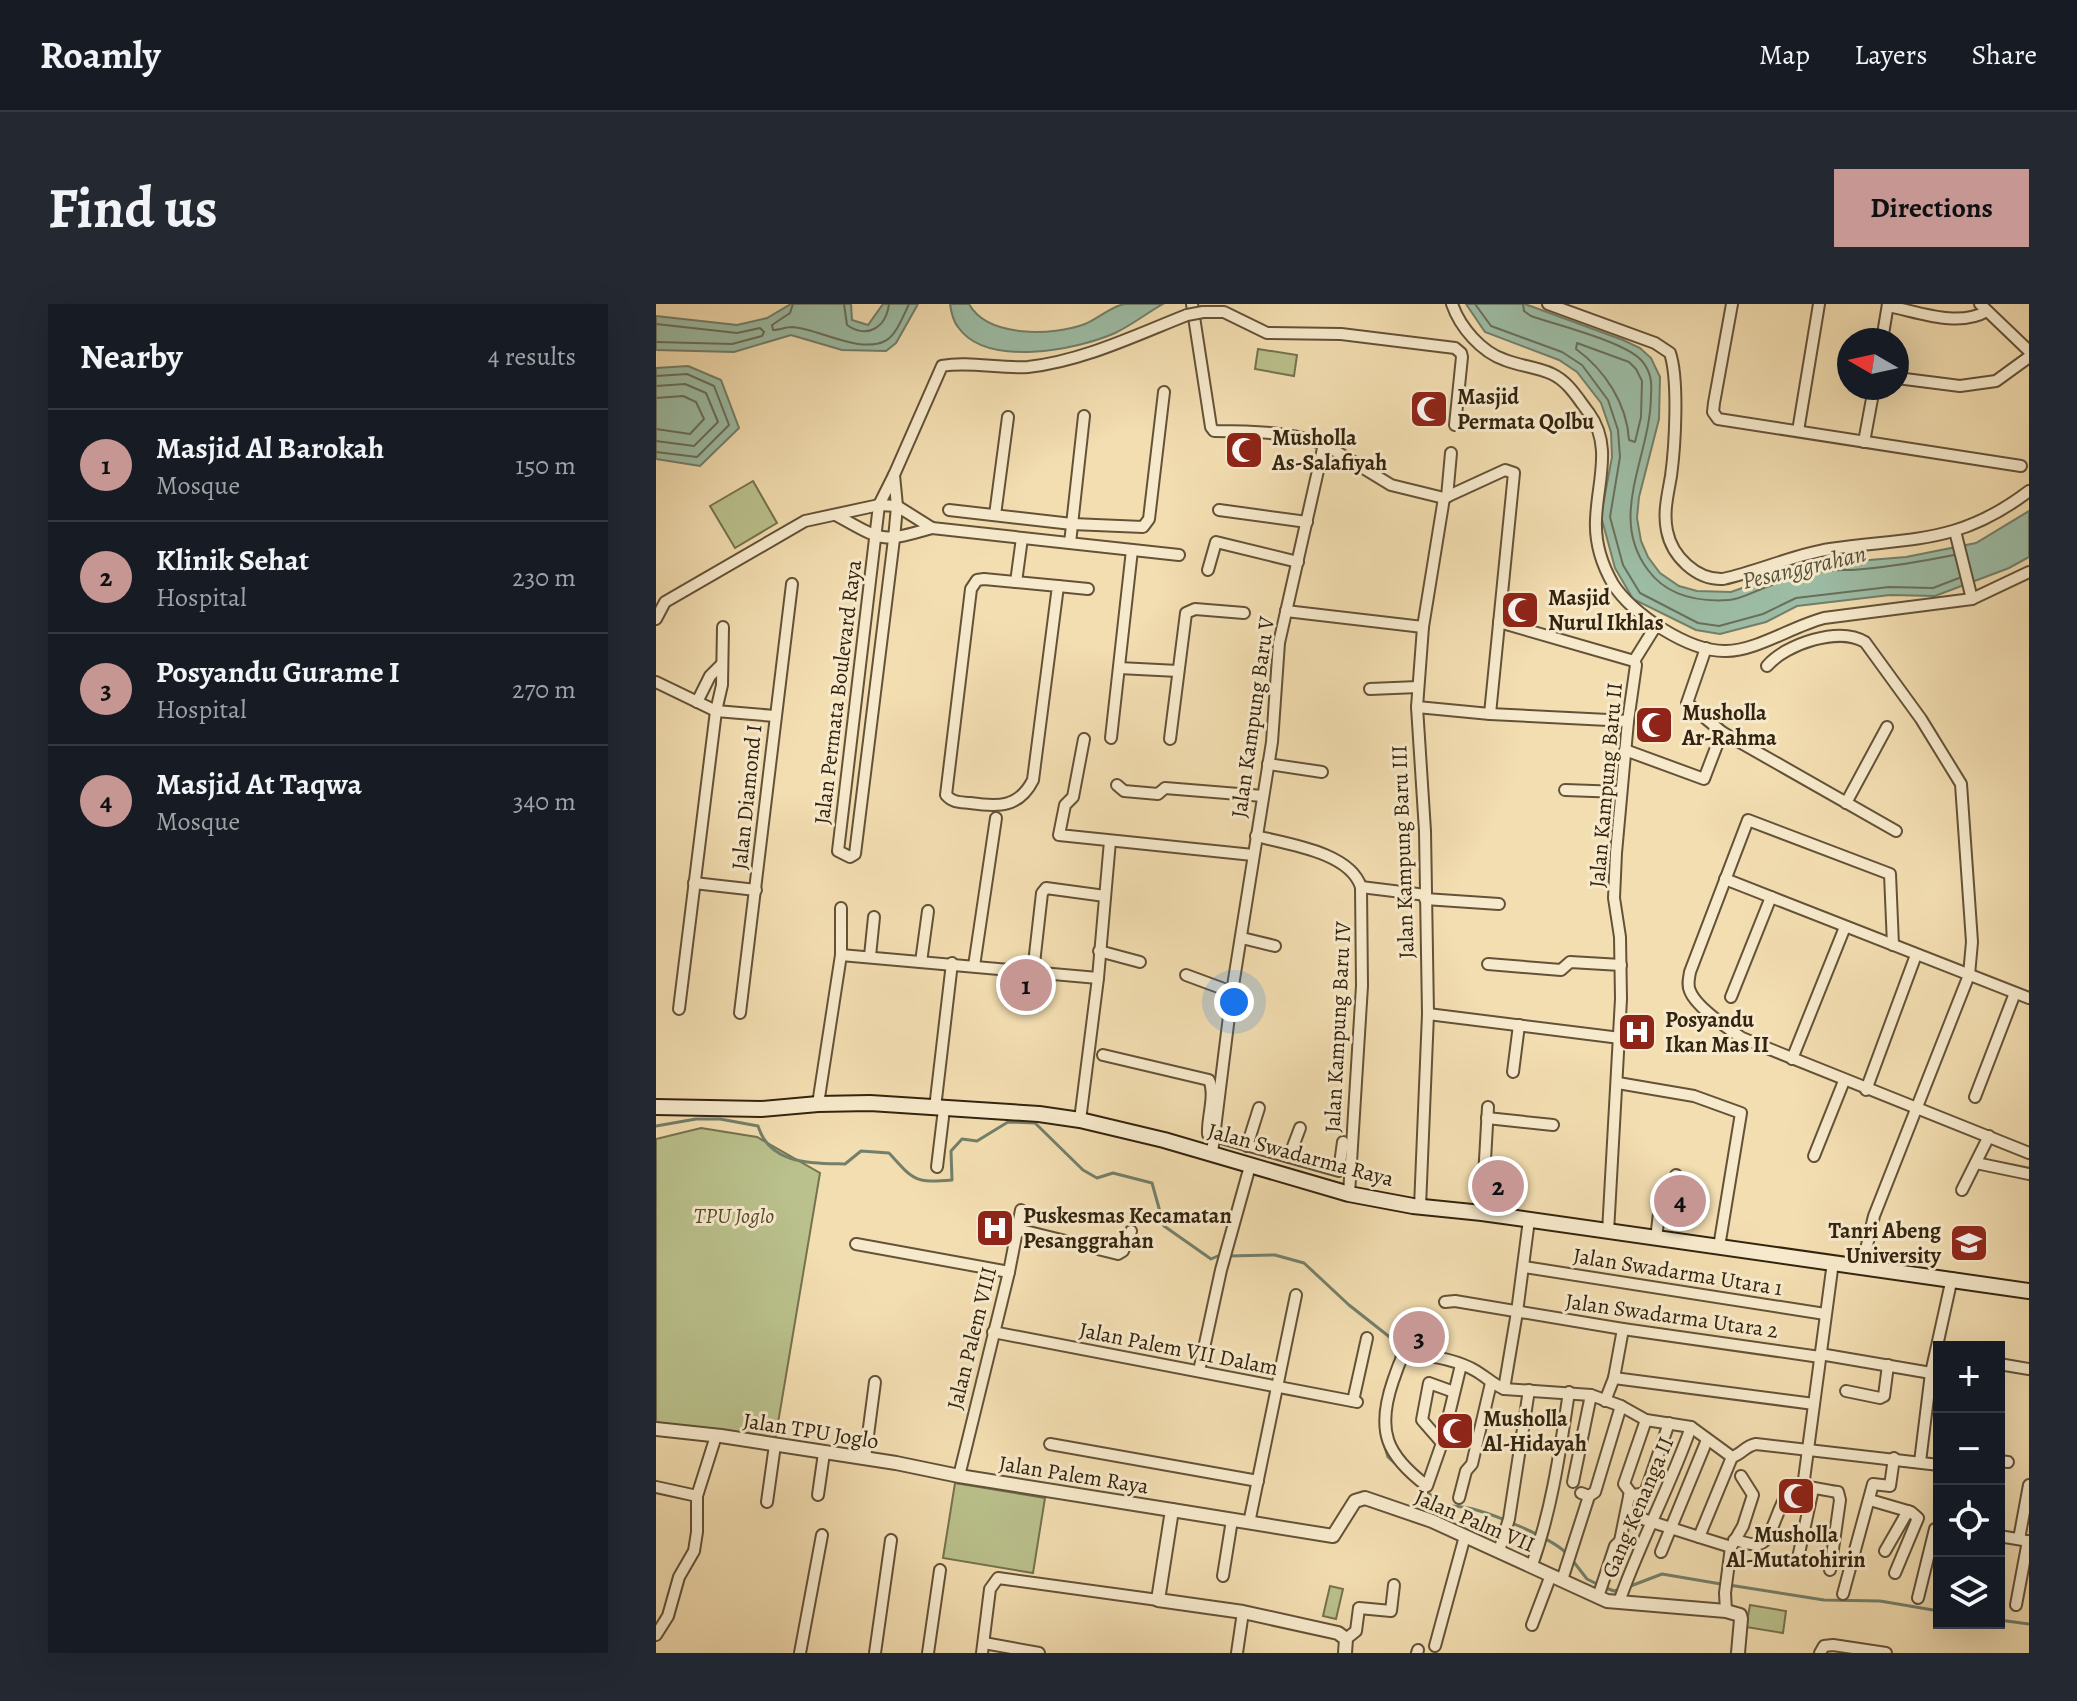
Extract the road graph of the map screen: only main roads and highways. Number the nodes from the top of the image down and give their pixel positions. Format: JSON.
{"nodes":[{"id":1,"x":656,"y":1107,"type":"edge"},
{"id":2,"x":2029,"y":1291,"type":"edge"}],
"edges":[{"from":1,"to":2,"type":"main road","name":"Jalan Swadarma Raya"}]}
